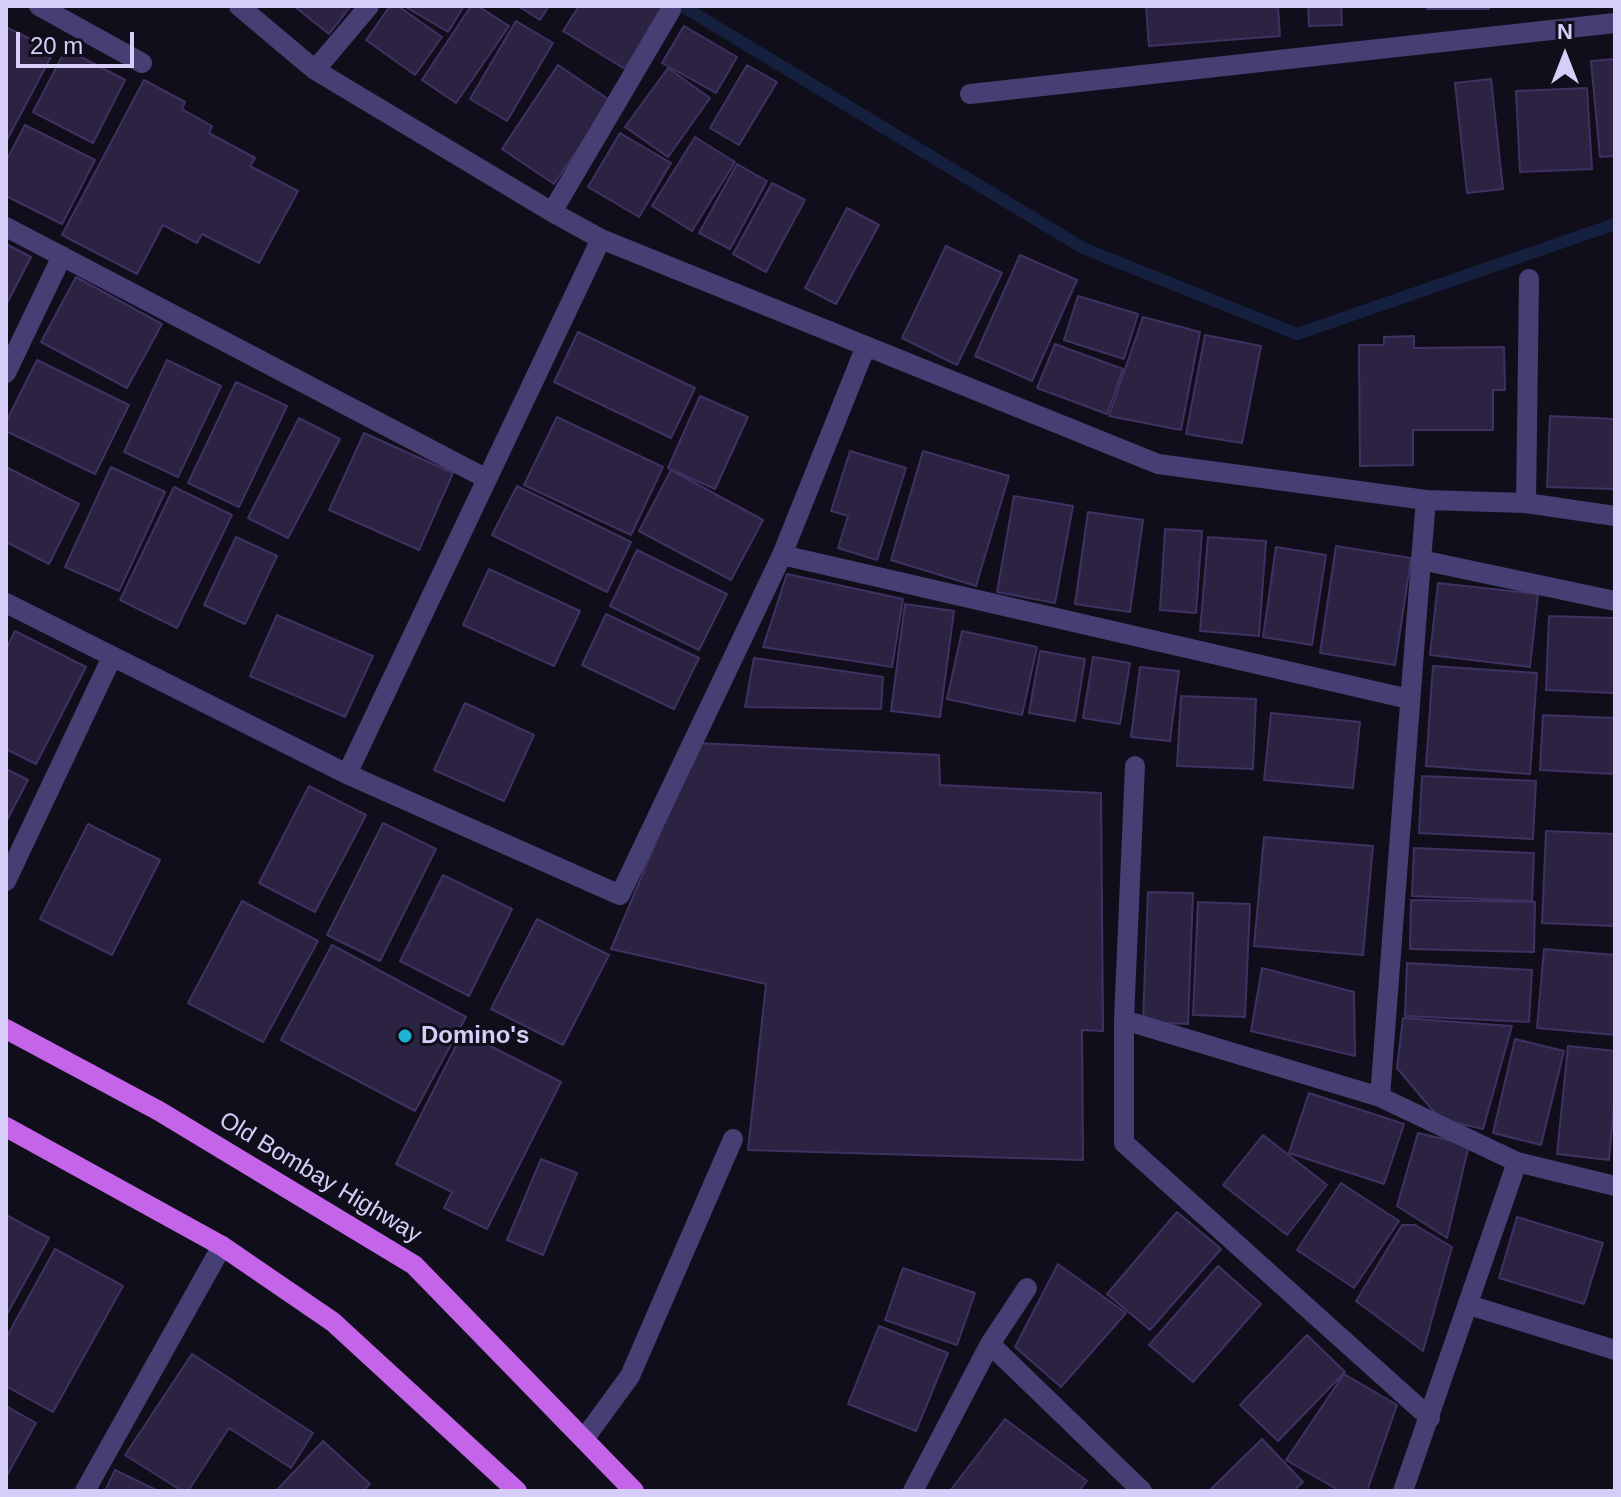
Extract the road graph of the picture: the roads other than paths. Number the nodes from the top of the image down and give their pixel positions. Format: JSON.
{"nodes":[{"id":1,"x":39,"y":6,"type":"edge"},
{"id":2,"x":239,"y":6,"type":"edge"},
{"id":3,"x":369,"y":6,"type":"edge"},
{"id":4,"x":671,"y":10,"type":"dead end"},
{"id":5,"x":1615,"y":23,"type":"edge"},
{"id":6,"x":142,"y":63,"type":"dead end"},
{"id":7,"x":315,"y":70,"type":"junction"},
{"id":8,"x":970,"y":94,"type":"dead end"},
{"id":9,"x":552,"y":212,"type":"junction"},
{"id":10,"x":6,"y":227,"type":"edge"},
{"id":11,"x":601,"y":239,"type":"junction"},
{"id":12,"x":62,"y":256,"type":"junction"},
{"id":13,"x":1529,"y":279,"type":"dead end"},
{"id":14,"x":866,"y":346,"type":"junction"},
{"id":15,"x":6,"y":373,"type":"edge"},
{"id":16,"x":487,"y":479,"type":"junction"},
{"id":17,"x":1426,"y":500,"type":"junction"},
{"id":18,"x":1526,"y":503,"type":"junction"},
{"id":19,"x":1615,"y":516,"type":"edge"},
{"id":20,"x":782,"y":555,"type":"junction"},
{"id":21,"x":1421,"y":560,"type":"junction"},
{"id":22,"x":1615,"y":601,"type":"edge"},
{"id":23,"x":6,"y":603,"type":"edge"},
{"id":24,"x":112,"y":657,"type":"junction"},
{"id":25,"x":1409,"y":699,"type":"junction"},
{"id":26,"x":1135,"y":766,"type":"dead end"},
{"id":27,"x":347,"y":774,"type":"junction"},
{"id":28,"x":6,"y":881,"type":"edge"},
{"id":29,"x":1124,"y":1020,"type":"junction"},
{"id":30,"x":6,"y":1029,"type":"edge"},
{"id":31,"x":1380,"y":1097,"type":"junction"},
{"id":32,"x":6,"y":1127,"type":"edge"},
{"id":33,"x":733,"y":1139,"type":"dead end"},
{"id":34,"x":1517,"y":1162,"type":"junction"},
{"id":35,"x":1615,"y":1186,"type":"edge"},
{"id":36,"x":222,"y":1246,"type":"junction"},
{"id":37,"x":1027,"y":1288,"type":"dead end"},
{"id":38,"x":1469,"y":1305,"type":"junction"},
{"id":39,"x":990,"y":1344,"type":"junction"},
{"id":40,"x":1615,"y":1350,"type":"edge"},
{"id":41,"x":1430,"y":1418,"type":"junction"},
{"id":42,"x":584,"y":1439,"type":"junction"},
{"id":43,"x":85,"y":1491,"type":"edge"},
{"id":44,"x":517,"y":1491,"type":"edge"},
{"id":45,"x":634,"y":1491,"type":"edge"},
{"id":46,"x":913,"y":1491,"type":"edge"},
{"id":47,"x":1142,"y":1491,"type":"edge"},
{"id":48,"x":1403,"y":1491,"type":"edge"}],
"edges":[{"from":1,"to":6,"type":"street"},
{"from":2,"to":7,"type":"street"},
{"from":3,"to":7,"type":"street"},
{"from":4,"to":9,"type":"street"},
{"from":5,"to":8,"type":"street"},
{"from":7,"to":9,"type":"street"},
{"from":9,"to":11,"type":"street"},
{"from":10,"to":12,"type":"street"},
{"from":11,"to":14,"type":"street"},
{"from":11,"to":16,"type":"street"},
{"from":12,"to":15,"type":"street"},
{"from":12,"to":16,"type":"street"},
{"from":13,"to":18,"type":"street"},
{"from":14,"to":17,"type":"street"},
{"from":14,"to":20,"type":"street"},
{"from":16,"to":27,"type":"street"},
{"from":17,"to":18,"type":"street"},
{"from":17,"to":21,"type":"street"},
{"from":18,"to":19,"type":"street"},
{"from":20,"to":25,"type":"street"},
{"from":20,"to":27,"type":"street"},
{"from":21,"to":22,"type":"street"},
{"from":21,"to":25,"type":"street"},
{"from":23,"to":24,"type":"street"},
{"from":24,"to":27,"type":"street"},
{"from":24,"to":28,"type":"street"},
{"from":25,"to":31,"type":"street"},
{"from":26,"to":29,"type":"street"},
{"from":29,"to":31,"type":"street"},
{"from":29,"to":41,"type":"street"},
{"from":30,"to":42,"type":"main road","name":"Old Bombay Highway"},
{"from":31,"to":34,"type":"street"},
{"from":32,"to":36,"type":"main road"},
{"from":33,"to":42,"type":"street"},
{"from":34,"to":35,"type":"street"},
{"from":34,"to":38,"type":"street"},
{"from":36,"to":43,"type":"street"},
{"from":36,"to":44,"type":"main road"},
{"from":37,"to":39,"type":"street"},
{"from":38,"to":40,"type":"street"},
{"from":38,"to":41,"type":"street"},
{"from":39,"to":46,"type":"street"},
{"from":39,"to":47,"type":"street"},
{"from":41,"to":48,"type":"street"},
{"from":42,"to":45,"type":"main road","name":"Old Bombay Highway"}]}
